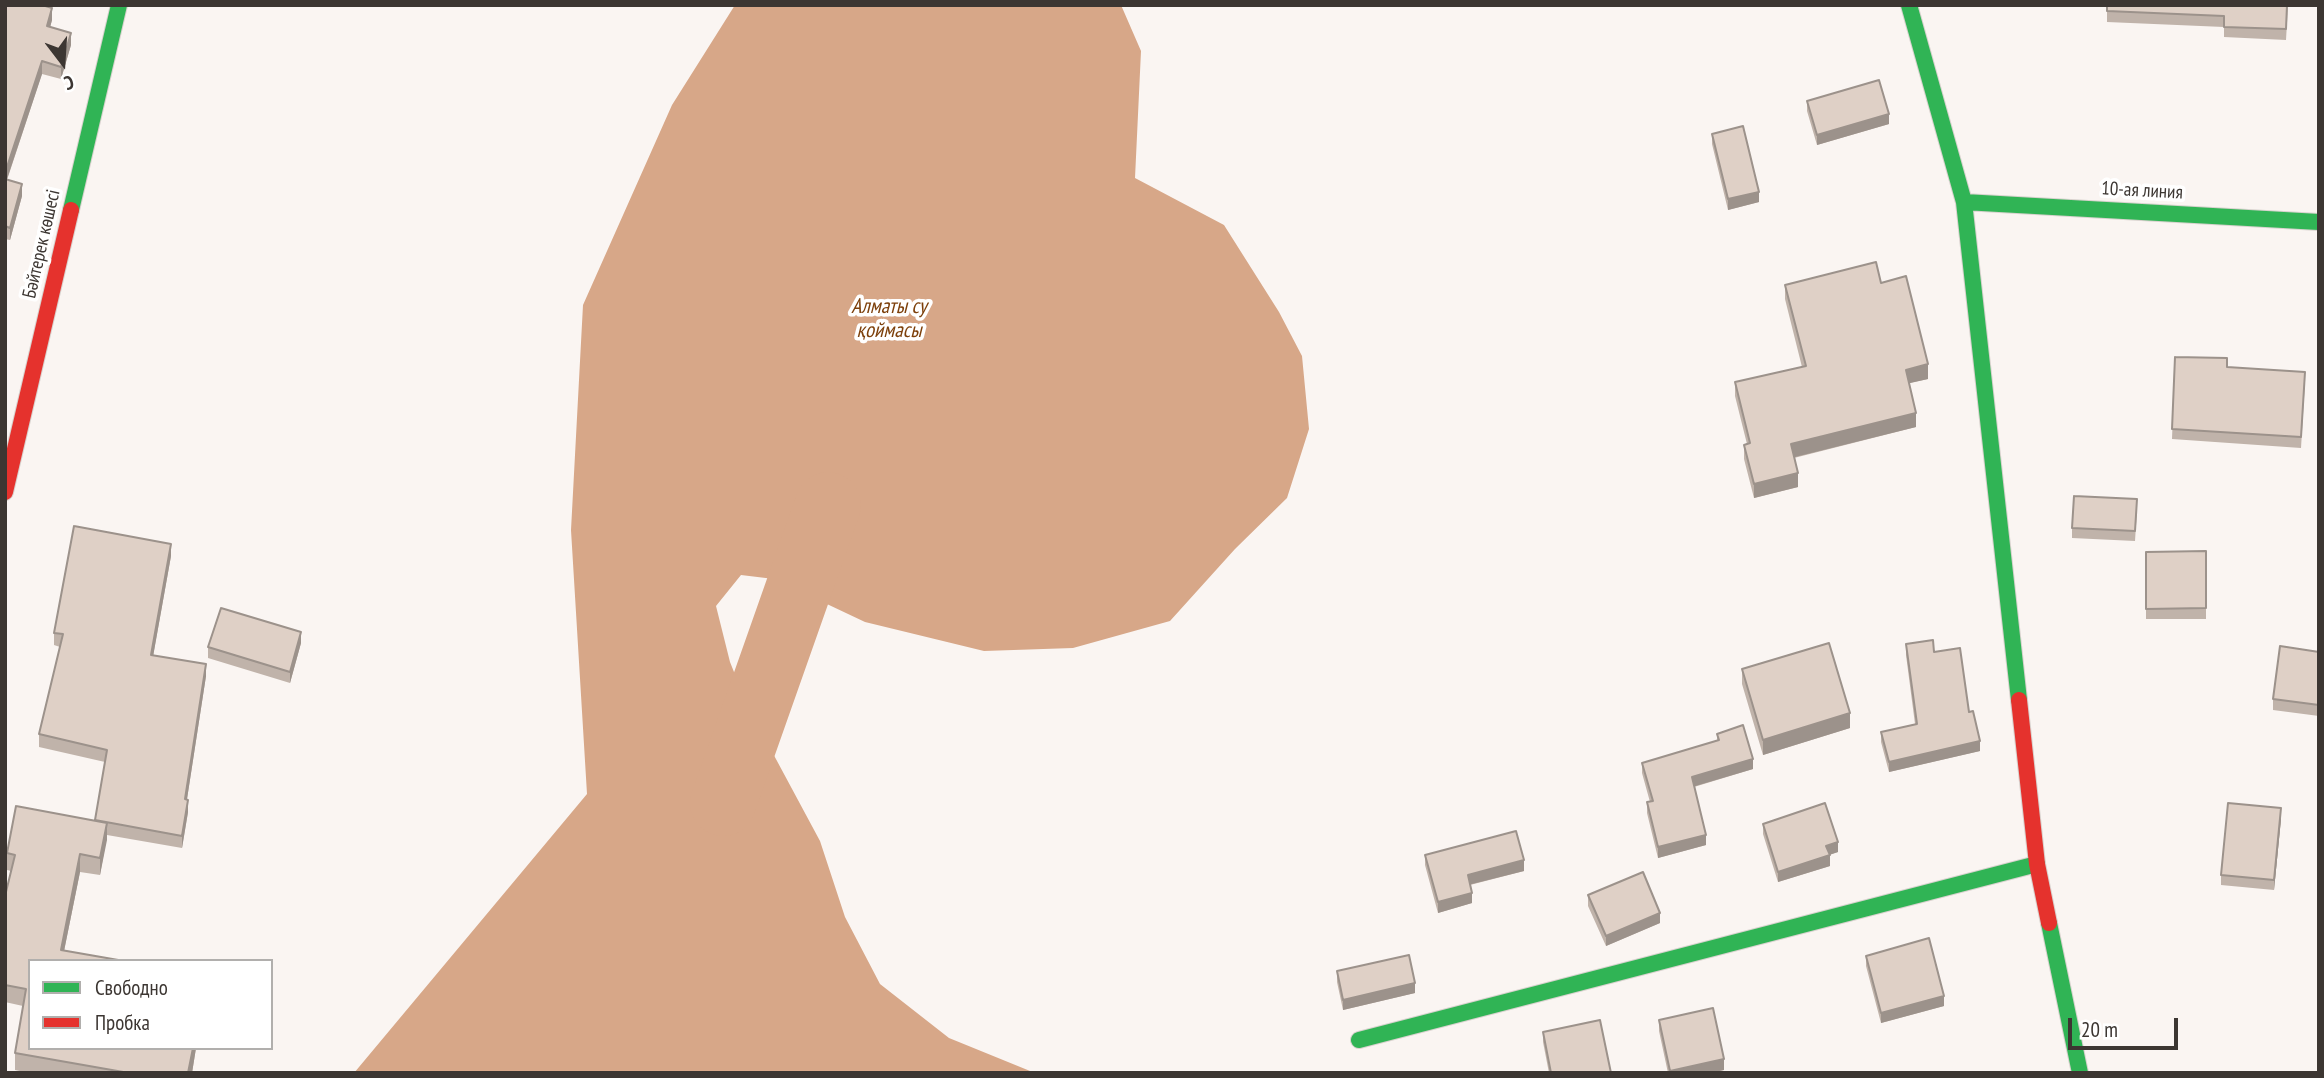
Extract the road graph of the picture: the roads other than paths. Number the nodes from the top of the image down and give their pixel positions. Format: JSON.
{"nodes":[{"id":1,"x":119,"y":5,"type":"edge"},
{"id":2,"x":1909,"y":5,"type":"edge"},
{"id":3,"x":1964,"y":202,"type":"junction"},
{"id":4,"x":2319,"y":222,"type":"edge"},
{"id":5,"x":5,"y":492,"type":"edge"},
{"id":6,"x":2037,"y":864,"type":"junction"},
{"id":7,"x":1359,"y":1040,"type":"dead end"},
{"id":8,"x":2080,"y":1073,"type":"edge"}],
"edges":[{"from":1,"to":5,"type":"street","name":"Бәйтерек көшесі"},
{"from":2,"to":3,"type":"street"},
{"from":3,"to":4,"type":"street","name":"10-ая линия"},
{"from":3,"to":6,"type":"street"},
{"from":6,"to":7,"type":"street"},
{"from":6,"to":8,"type":"street"}]}
